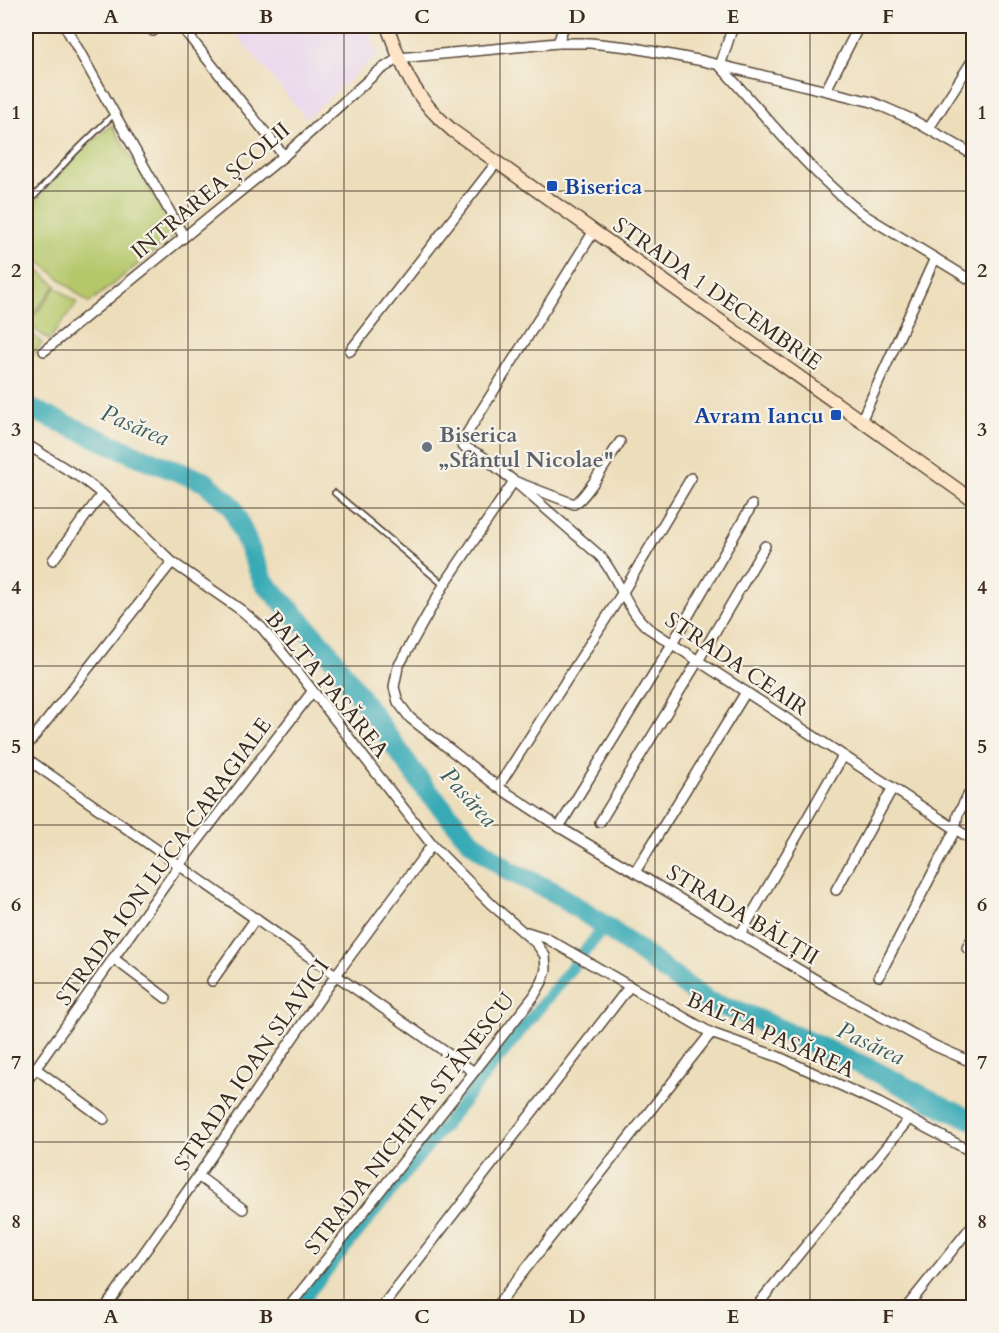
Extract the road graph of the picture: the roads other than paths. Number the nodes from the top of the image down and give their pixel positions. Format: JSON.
{"nodes":[{"id":1,"x":65,"y":26,"type":"edge"},
{"id":2,"x":181,"y":26,"type":"edge"},
{"id":3,"x":387,"y":26,"type":"edge"},
{"id":4,"x":564,"y":26,"type":"edge"},
{"id":5,"x":733,"y":26,"type":"edge"},
{"id":6,"x":859,"y":26,"type":"edge"},
{"id":7,"x":558,"y":43,"type":"junction"},
{"id":8,"x":399,"y":58,"type":"junction"},
{"id":9,"x":974,"y":58,"type":"edge"},
{"id":10,"x":720,"y":66,"type":"junction"},
{"id":11,"x":825,"y":90,"type":"junction"},
{"id":12,"x":114,"y":114,"type":"junction"},
{"id":13,"x":929,"y":128,"type":"junction"},
{"id":14,"x":974,"y":155,"type":"edge"},
{"id":15,"x":284,"y":156,"type":"junction"},
{"id":16,"x":497,"y":162,"type":"junction"},
{"id":17,"x":26,"y":206,"type":"edge"},
{"id":18,"x":594,"y":231,"type":"junction"},
{"id":19,"x":184,"y":237,"type":"junction"},
{"id":20,"x":935,"y":258,"type":"junction"},
{"id":21,"x":974,"y":282,"type":"edge"},
{"id":22,"x":44,"y":351,"type":"dead end"},
{"id":23,"x":350,"y":351,"type":"dead end"},
{"id":24,"x":861,"y":421,"type":"junction"},
{"id":25,"x":620,"y":442,"type":"dead end"},
{"id":26,"x":26,"y":444,"type":"edge"},
{"id":27,"x":691,"y":478,"type":"dead end"},
{"id":28,"x":514,"y":481,"type":"junction"},
{"id":29,"x":335,"y":493,"type":"dead end"},
{"id":30,"x":102,"y":494,"type":"junction"},
{"id":31,"x":974,"y":501,"type":"edge"},
{"id":32,"x":752,"y":505,"type":"dead end"},
{"id":33,"x":765,"y":546,"type":"dead end"},
{"id":34,"x":53,"y":560,"type":"dead end"},
{"id":35,"x":172,"y":562,"type":"junction"},
{"id":36,"x":444,"y":585,"type":"junction"},
{"id":37,"x":623,"y":592,"type":"junction"},
{"id":38,"x":672,"y":644,"type":"junction"},
{"id":39,"x":698,"y":661,"type":"junction"},
{"id":40,"x":746,"y":692,"type":"junction"},
{"id":41,"x":312,"y":693,"type":"junction"},
{"id":42,"x":26,"y":747,"type":"edge"},
{"id":43,"x":843,"y":756,"type":"junction"},
{"id":44,"x":26,"y":758,"type":"edge"},
{"id":45,"x":974,"y":784,"type":"edge"},
{"id":46,"x":498,"y":787,"type":"junction"},
{"id":47,"x":892,"y":789,"type":"junction"},
{"id":48,"x":600,"y":822,"type":"dead end"},
{"id":49,"x":560,"y":827,"type":"junction"},
{"id":50,"x":955,"y":830,"type":"junction"},
{"id":51,"x":974,"y":841,"type":"edge"},
{"id":52,"x":432,"y":845,"type":"junction"},
{"id":53,"x":180,"y":864,"type":"junction"},
{"id":54,"x":635,"y":872,"type":"junction"},
{"id":55,"x":836,"y":890,"type":"dead end"},
{"id":56,"x":256,"y":918,"type":"junction"},
{"id":57,"x":522,"y":931,"type":"junction"},
{"id":58,"x":740,"y":935,"type":"junction"},
{"id":59,"x":974,"y":935,"type":"edge"},
{"id":60,"x":967,"y":948,"type":"dead end"},
{"id":61,"x":545,"y":956,"type":"joint"},
{"id":62,"x":113,"y":958,"type":"junction"},
{"id":63,"x":336,"y":975,"type":"junction"},
{"id":64,"x":879,"y":976,"type":"dead end"},
{"id":65,"x":212,"y":981,"type":"dead end"},
{"id":66,"x":628,"y":987,"type":"junction"},
{"id":67,"x":166,"y":998,"type":"dead end"},
{"id":68,"x":711,"y":1034,"type":"junction"},
{"id":69,"x":974,"y":1063,"type":"edge"},
{"id":70,"x":35,"y":1068,"type":"junction"},
{"id":71,"x":474,"y":1072,"type":"junction"},
{"id":72,"x":26,"y":1082,"type":"edge"},
{"id":73,"x":104,"y":1119,"type":"dead end"},
{"id":74,"x":909,"y":1119,"type":"junction"},
{"id":75,"x":974,"y":1154,"type":"edge"},
{"id":76,"x":198,"y":1176,"type":"junction"},
{"id":77,"x":243,"y":1209,"type":"dead end"},
{"id":78,"x":974,"y":1223,"type":"edge"},
{"id":79,"x":105,"y":1308,"type":"edge"},
{"id":80,"x":288,"y":1308,"type":"edge"},
{"id":81,"x":381,"y":1308,"type":"edge"},
{"id":82,"x":495,"y":1308,"type":"edge"},
{"id":83,"x":755,"y":1308,"type":"edge"},
{"id":84,"x":906,"y":1308,"type":"edge"}],
"edges":[{"from":1,"to":12,"type":"street"},
{"from":2,"to":15,"type":"street"},
{"from":3,"to":8,"type":"main road","name":"STRADA 1 DECEMBRIE"},
{"from":4,"to":7,"type":"street"},
{"from":5,"to":10,"type":"street"},
{"from":6,"to":11,"type":"street"},
{"from":7,"to":8,"type":"street"},
{"from":7,"to":10,"type":"street"},
{"from":8,"to":15,"type":"street","name":"INTRAREA ȘCOLII"},
{"from":8,"to":16,"type":"main road","name":"STRADA 1 DECEMBRIE"},
{"from":9,"to":13,"type":"street"},
{"from":10,"to":11,"type":"street"},
{"from":10,"to":20,"type":"street"},
{"from":11,"to":13,"type":"street"},
{"from":12,"to":17,"type":"lane"},
{"from":12,"to":19,"type":"street"},
{"from":13,"to":14,"type":"street"},
{"from":15,"to":19,"type":"street","name":"INTRAREA ȘCOLII"},
{"from":16,"to":18,"type":"main road","name":"STRADA 1 DECEMBRIE"},
{"from":16,"to":23,"type":"street"},
{"from":18,"to":24,"type":"main road","name":"STRADA 1 DECEMBRIE"},
{"from":18,"to":28,"type":"street"},
{"from":19,"to":22,"type":"street","name":"INTRAREA ȘCOLII"},
{"from":20,"to":21,"type":"street"},
{"from":20,"to":24,"type":"street"},
{"from":24,"to":31,"type":"main road","name":"STRADA 1 DECEMBRIE"},
{"from":25,"to":28,"type":"street"},
{"from":26,"to":30,"type":"street","name":"BALTA PASĂREA"},
{"from":27,"to":37,"type":"street"},
{"from":28,"to":36,"type":"street","name":"STRADA BĂLȚII"},
{"from":28,"to":37,"type":"street","name":"STRADA CEAIR"},
{"from":29,"to":36,"type":"lane"},
{"from":30,"to":34,"type":"street"},
{"from":30,"to":35,"type":"street","name":"BALTA PASĂREA"},
{"from":32,"to":38,"type":"street"},
{"from":33,"to":39,"type":"street"},
{"from":35,"to":41,"type":"street","name":"BALTA PASĂREA"},
{"from":35,"to":42,"type":"street"},
{"from":36,"to":46,"type":"street","name":"STRADA BĂLȚII"},
{"from":37,"to":38,"type":"street","name":"STRADA CEAIR"},
{"from":37,"to":46,"type":"street"},
{"from":38,"to":39,"type":"street","name":"STRADA CEAIR"},
{"from":38,"to":49,"type":"street"},
{"from":39,"to":40,"type":"street","name":"STRADA CEAIR"},
{"from":39,"to":48,"type":"street"},
{"from":40,"to":43,"type":"street","name":"STRADA CEAIR"},
{"from":40,"to":54,"type":"street"},
{"from":41,"to":52,"type":"street","name":"BALTA PASĂREA"},
{"from":41,"to":53,"type":"street","name":"STRADA ION LUCA CARAGIALE"},
{"from":43,"to":47,"type":"street","name":"STRADA CEAIR"},
{"from":43,"to":58,"type":"street"},
{"from":44,"to":53,"type":"street"},
{"from":45,"to":50,"type":"street"},
{"from":46,"to":49,"type":"street","name":"STRADA BĂLȚII"},
{"from":47,"to":50,"type":"street","name":"STRADA CEAIR"},
{"from":47,"to":55,"type":"street"},
{"from":49,"to":54,"type":"street","name":"STRADA BĂLȚII"},
{"from":50,"to":51,"type":"street","name":"STRADA CEAIR"},
{"from":50,"to":64,"type":"street"},
{"from":52,"to":57,"type":"street","name":"BALTA PASĂREA"},
{"from":52,"to":63,"type":"street","name":"STRADA IOAN SLAVICI"},
{"from":53,"to":56,"type":"street"},
{"from":53,"to":62,"type":"street","name":"STRADA ION LUCA CARAGIALE"},
{"from":54,"to":58,"type":"street","name":"STRADA BĂLȚII"},
{"from":56,"to":63,"type":"street"},
{"from":56,"to":65,"type":"street"},
{"from":57,"to":61,"type":"street","name":"BALTA PASĂREA"},
{"from":57,"to":66,"type":"street","name":"BALTA PASĂREA"},
{"from":58,"to":69,"type":"street","name":"STRADA BĂLȚII"},
{"from":59,"to":60,"type":"street"},
{"from":61,"to":71,"type":"street","name":"STRADA NICHITA STĂNESCU"},
{"from":62,"to":67,"type":"street"},
{"from":62,"to":70,"type":"street","name":"STRADA ION LUCA CARAGIALE"},
{"from":63,"to":71,"type":"street"},
{"from":63,"to":76,"type":"street","name":"STRADA IOAN SLAVICI"},
{"from":66,"to":68,"type":"street","name":"BALTA PASĂREA"},
{"from":66,"to":81,"type":"street"},
{"from":68,"to":74,"type":"street","name":"BALTA PASĂREA"},
{"from":68,"to":82,"type":"street"},
{"from":70,"to":72,"type":"street","name":"STRADA ION LUCA CARAGIALE"},
{"from":70,"to":73,"type":"street"},
{"from":71,"to":80,"type":"street","name":"STRADA NICHITA STĂNESCU"},
{"from":74,"to":75,"type":"street","name":"BALTA PASĂREA"},
{"from":74,"to":83,"type":"street"},
{"from":76,"to":77,"type":"street"},
{"from":76,"to":79,"type":"street","name":"STRADA IOAN SLAVICI"},
{"from":78,"to":84,"type":"street"}]}
